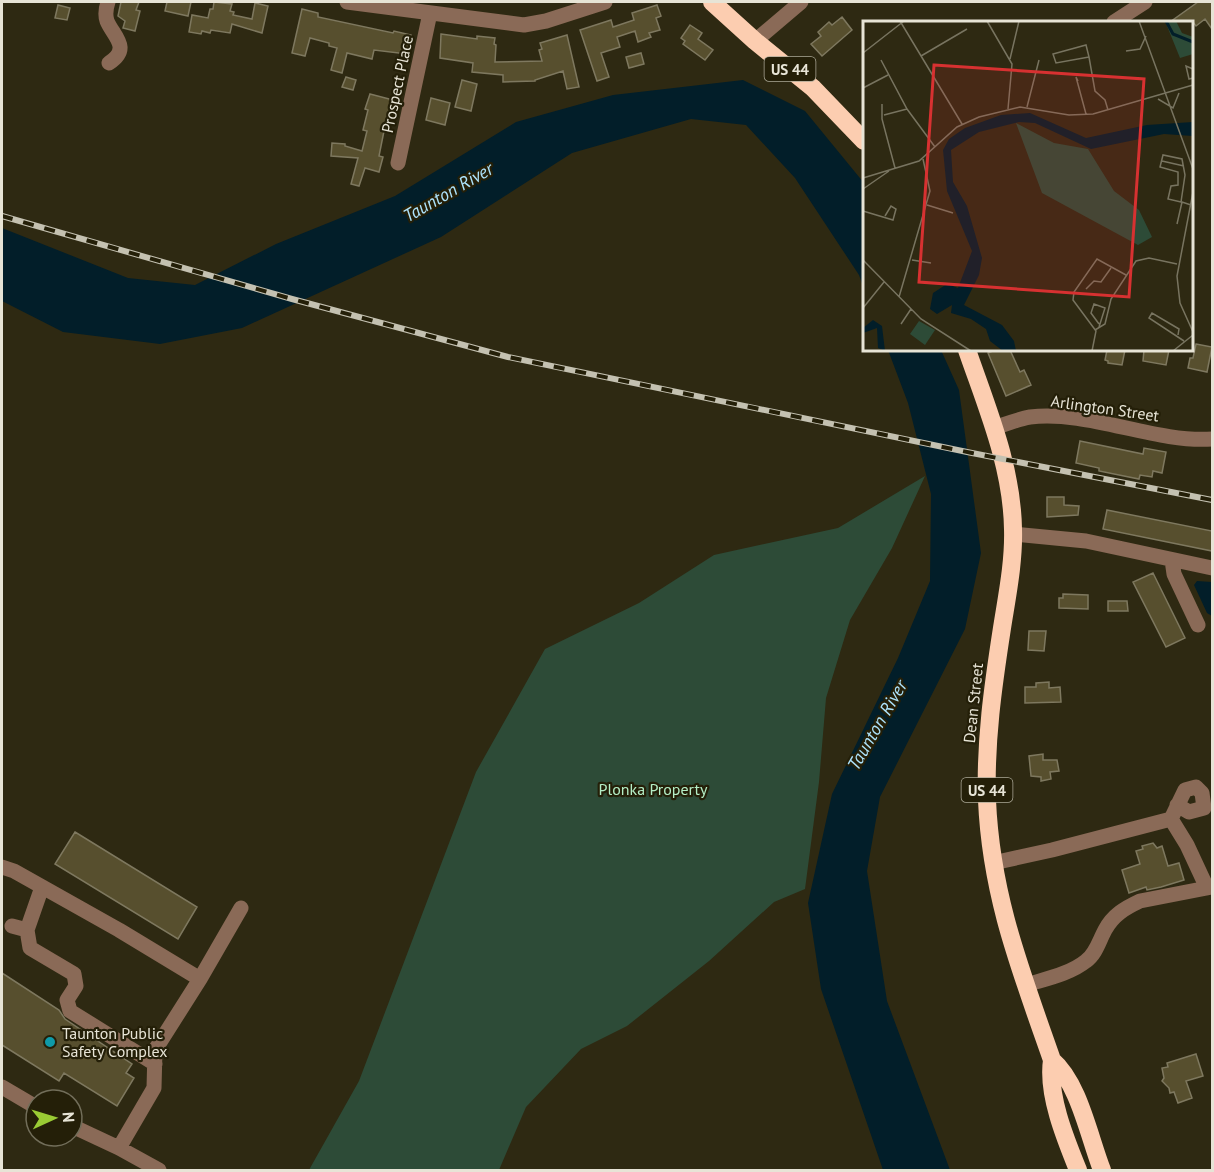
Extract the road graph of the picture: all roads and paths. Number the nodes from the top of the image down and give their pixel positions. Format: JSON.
{"nodes":[{"id":1,"x":108,"y":2,"type":"edge"},
{"id":2,"x":347,"y":2,"type":"edge"},
{"id":3,"x":605,"y":2,"type":"edge"},
{"id":4,"x":712,"y":2,"type":"edge"},
{"id":5,"x":801,"y":2,"type":"edge"},
{"id":6,"x":1145,"y":2,"type":"edge"},
{"id":7,"x":430,"y":13,"type":"junction"},
{"id":8,"x":1116,"y":21,"type":"edge"},
{"id":9,"x":755,"y":41,"type":"junction"},
{"id":10,"x":109,"y":63,"type":"dead end"},
{"id":11,"x":863,"y":140,"type":"edge"},
{"id":12,"x":398,"y":163,"type":"dead end"},
{"id":13,"x":967,"y":351,"type":"edge"},
{"id":14,"x":994,"y":428,"type":"junction"},
{"id":15,"x":1212,"y":439,"type":"edge"},
{"id":16,"x":1013,"y":534,"type":"junction"},
{"id":17,"x":1172,"y":560,"type":"junction"},
{"id":18,"x":1212,"y":568,"type":"edge"},
{"id":19,"x":1198,"y":625,"type":"dead end"},
{"id":20,"x":993,"y":862,"type":"junction"},
{"id":21,"x":2,"y":867,"type":"edge"},
{"id":22,"x":42,"y":887,"type":"junction"},
{"id":23,"x":1210,"y":887,"type":"edge"},
{"id":24,"x":241,"y":908,"type":"dead end"},
{"id":25,"x":200,"y":979,"type":"junction"},
{"id":26,"x":1026,"y":985,"type":"junction"},
{"id":27,"x":1052,"y":1060,"type":"junction"},
{"id":28,"x":155,"y":1064,"type":"junction"},
{"id":29,"x":2,"y":1087,"type":"edge"},
{"id":30,"x":24,"y":1100,"type":"edge"},
{"id":31,"x":84,"y":1132,"type":"edge"},
{"id":32,"x":119,"y":1148,"type":"junction"},
{"id":33,"x":159,"y":1170,"type":"edge"},
{"id":34,"x":1078,"y":1170,"type":"edge"},
{"id":35,"x":1102,"y":1170,"type":"edge"}],
"edges":[{"from":1,"to":10,"type":"street"},
{"from":2,"to":7,"type":"street"},
{"from":3,"to":7,"type":"street"},
{"from":4,"to":9,"type":"highway","number":"US 44"},
{"from":5,"to":9,"type":"street"},
{"from":6,"to":8,"type":"street"},
{"from":7,"to":12,"type":"street","name":"Prospect Place"},
{"from":9,"to":11,"type":"highway","number":"US 44"},
{"from":13,"to":14,"type":"highway","name":"Dean Street","number":"US 44"},
{"from":14,"to":15,"type":"street","name":"Arlington Street"},
{"from":14,"to":16,"type":"highway","name":"Dean Street","number":"US 44"},
{"from":16,"to":17,"type":"street"},
{"from":16,"to":20,"type":"highway","name":"Dean Street","number":"US 44"},
{"from":17,"to":18,"type":"street"},
{"from":17,"to":19,"type":"street"},
{"from":20,"to":23,"type":"street"},
{"from":20,"to":26,"type":"highway","name":"Dean Street","number":"US 44"},
{"from":21,"to":22,"type":"street"},
{"from":22,"to":25,"type":"street"},
{"from":22,"to":28,"type":"street"},
{"from":23,"to":26,"type":"street"},
{"from":24,"to":25,"type":"street"},
{"from":25,"to":28,"type":"street"},
{"from":26,"to":27,"type":"highway","name":"Dean Street","number":"US 44"},
{"from":27,"to":34,"type":"highway","name":"Dean Street","number":"US 44"},
{"from":27,"to":35,"type":"highway","name":"Dean Street","number":"US 44"},
{"from":28,"to":32,"type":"street"},
{"from":29,"to":30,"type":"street"},
{"from":31,"to":32,"type":"street"},
{"from":32,"to":33,"type":"street"}]}
